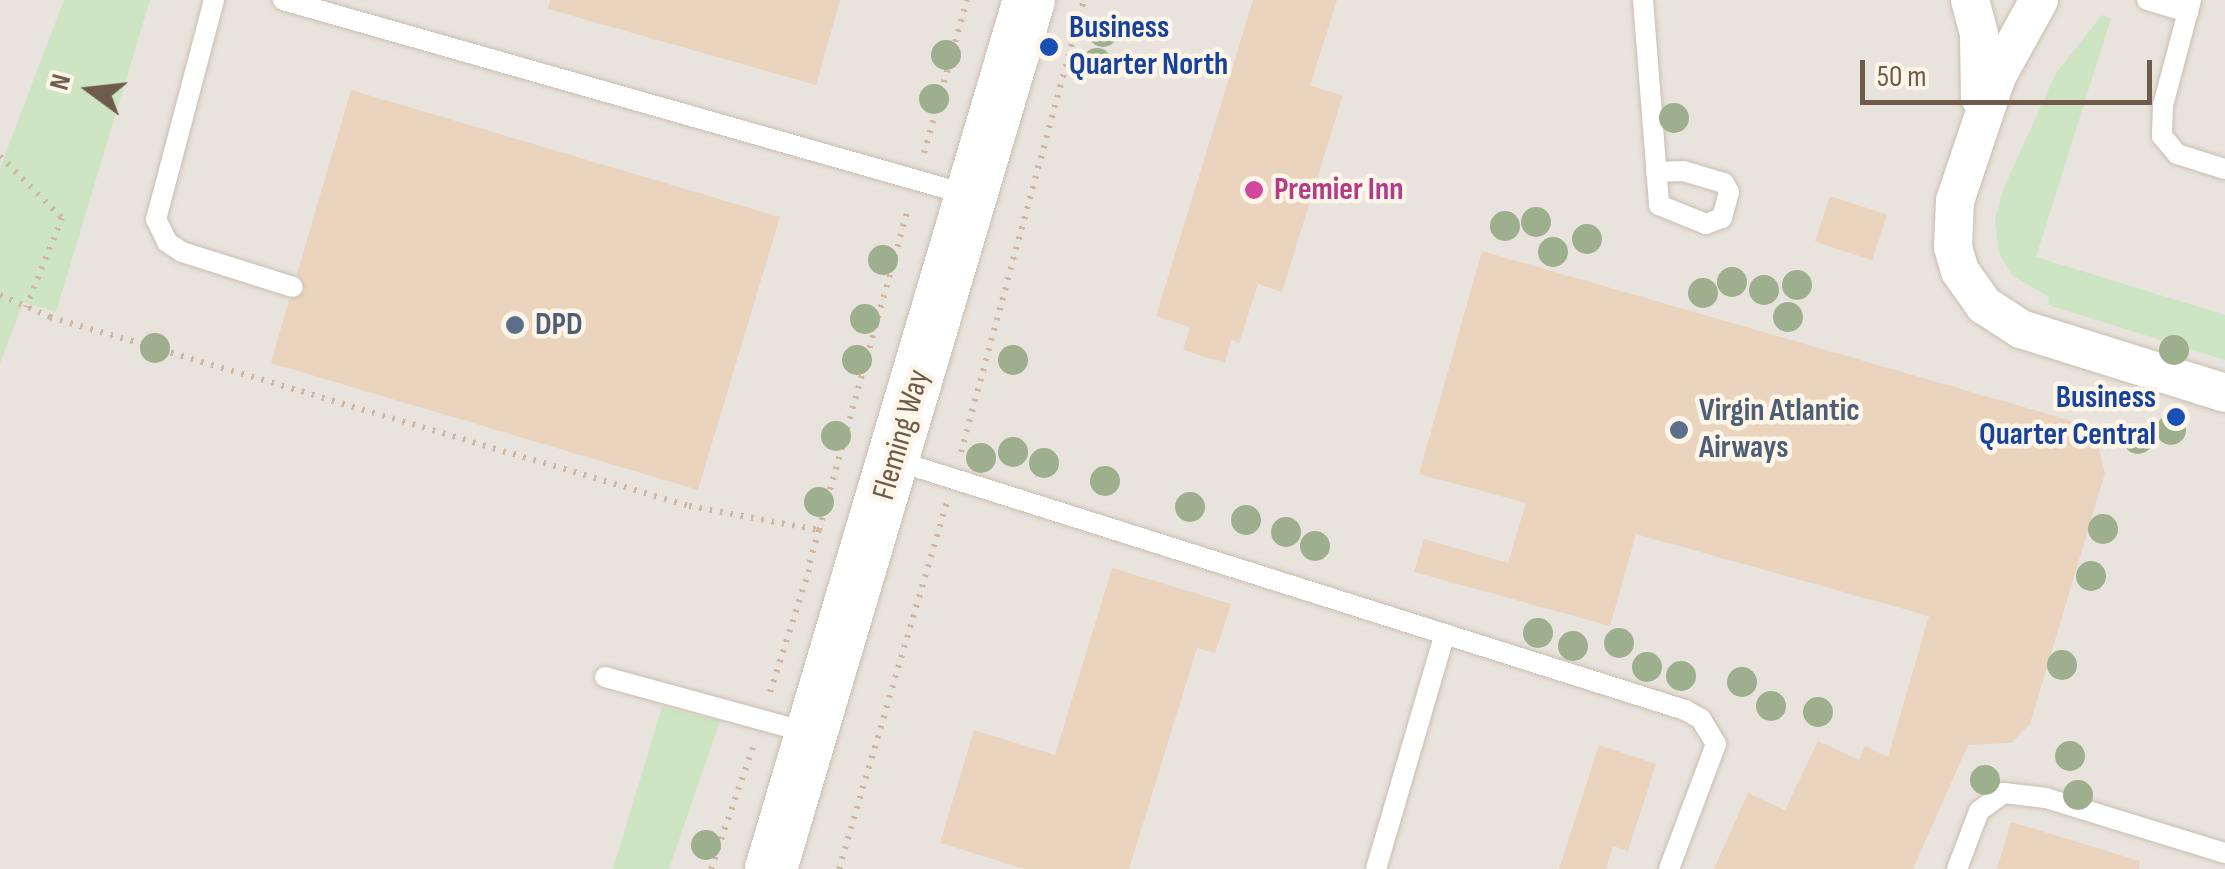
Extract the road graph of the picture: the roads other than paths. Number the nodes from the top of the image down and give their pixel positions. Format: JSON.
{"nodes":[{"id":1,"x":214,"y":0,"type":"edge"},
{"id":2,"x":283,"y":0,"type":"edge"},
{"id":3,"x":1029,"y":0,"type":"edge"},
{"id":4,"x":1643,"y":0,"type":"edge"},
{"id":5,"x":1972,"y":0,"type":"edge"},
{"id":6,"x":2038,"y":0,"type":"edge"},
{"id":7,"x":2147,"y":0,"type":"edge"},
{"id":8,"x":2190,"y":6,"type":"edge"},
{"id":9,"x":1977,"y":126,"type":"junction"},
{"id":10,"x":2225,"y":169,"type":"edge"},
{"id":11,"x":1656,"y":172,"type":"dead end"},
{"id":12,"x":971,"y":196,"type":"junction"},
{"id":13,"x":293,"y":287,"type":"dead end"},
{"id":14,"x":2225,"y":393,"type":"edge"},
{"id":15,"x":894,"y":460,"type":"junction"},
{"id":16,"x":1444,"y":636,"type":"junction"},
{"id":17,"x":605,"y":677,"type":"dead end"},
{"id":18,"x":812,"y":733,"type":"junction"},
{"id":19,"x":2225,"y":853,"type":"edge"},
{"id":20,"x":771,"y":869,"type":"edge"},
{"id":21,"x":1376,"y":869,"type":"edge"},
{"id":22,"x":1669,"y":869,"type":"edge"},
{"id":23,"x":1957,"y":869,"type":"edge"}],
"edges":[{"from":1,"to":13,"type":"lane"},
{"from":2,"to":12,"type":"lane"},
{"from":3,"to":12,"type":"street","name":"Fleming Way"},
{"from":4,"to":11,"type":"lane"},
{"from":5,"to":6,"type":"street"},
{"from":5,"to":9,"type":"street"},
{"from":6,"to":9,"type":"street"},
{"from":7,"to":8,"type":"lane"},
{"from":8,"to":10,"type":"lane"},
{"from":9,"to":14,"type":"street"},
{"from":12,"to":15,"type":"street","name":"Fleming Way"},
{"from":15,"to":16,"type":"lane"},
{"from":15,"to":18,"type":"street","name":"Fleming Way"},
{"from":16,"to":21,"type":"lane"},
{"from":16,"to":22,"type":"lane"},
{"from":17,"to":18,"type":"lane"},
{"from":18,"to":20,"type":"street","name":"Fleming Way"},
{"from":19,"to":23,"type":"lane"}]}
